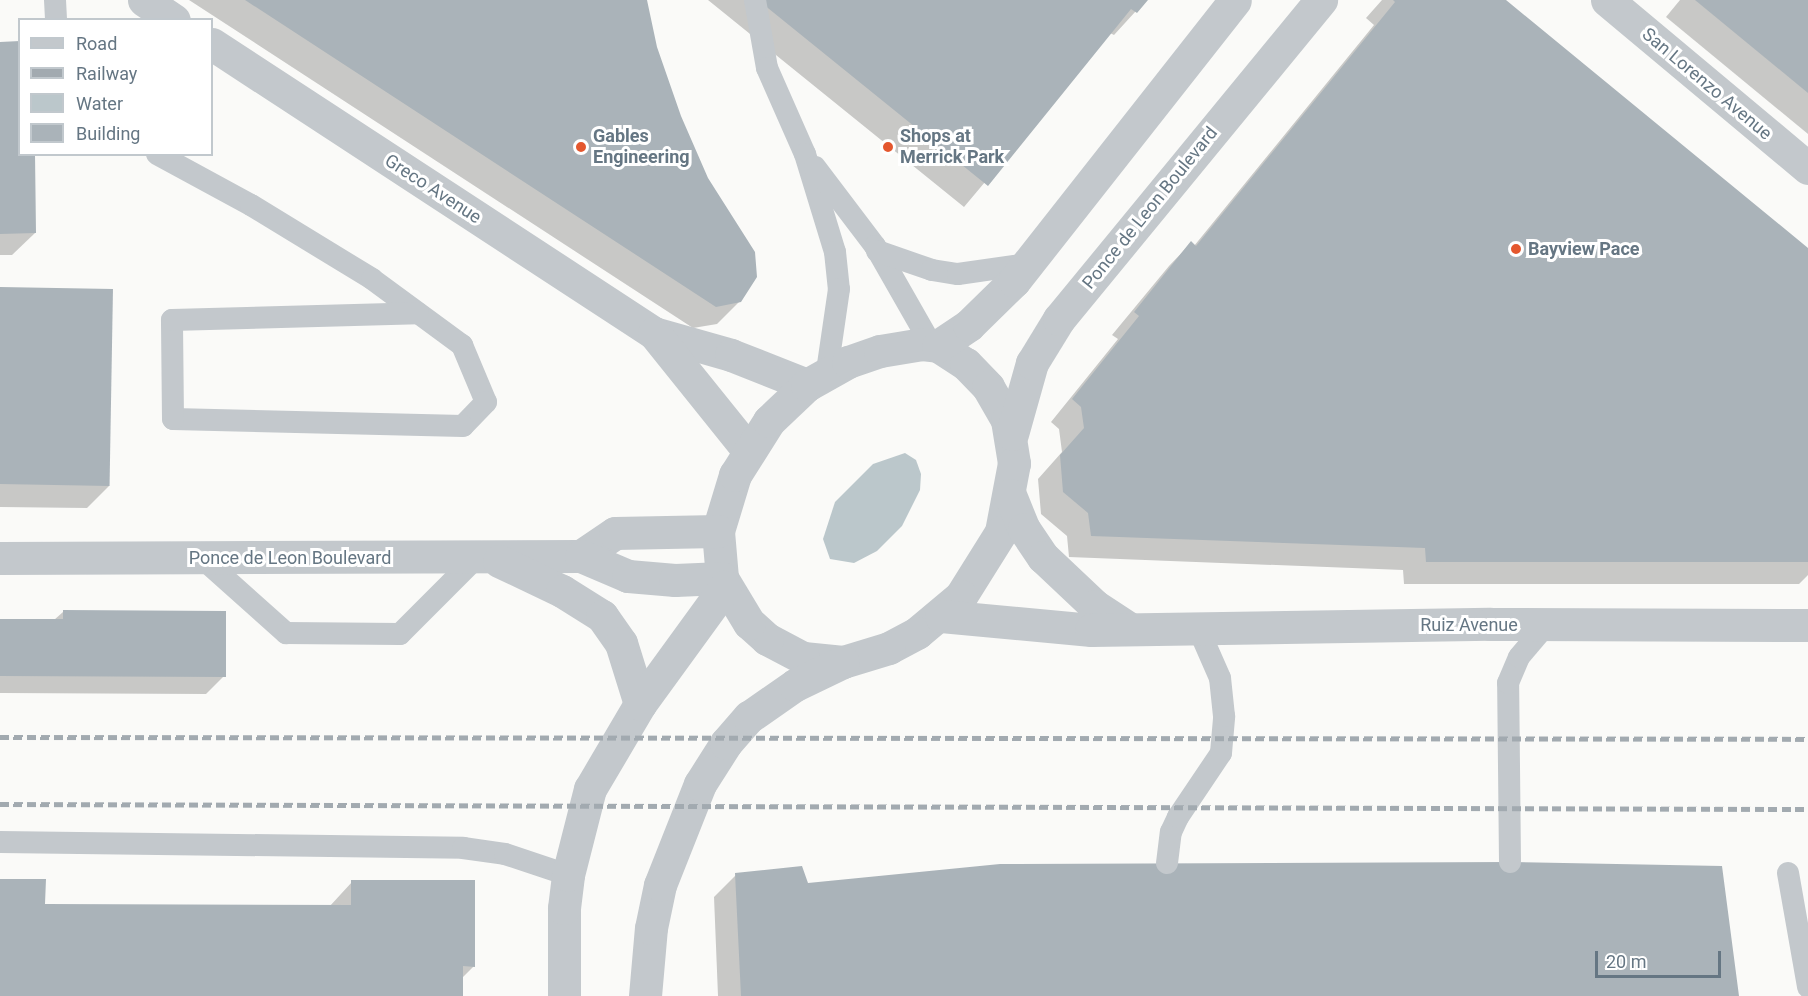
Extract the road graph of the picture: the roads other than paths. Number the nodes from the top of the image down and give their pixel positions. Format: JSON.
{"nodes":[{"id":1,"x":55,"y":0,"type":"edge"},
{"id":2,"x":144,"y":0,"type":"edge"},
{"id":3,"x":755,"y":0,"type":"edge"},
{"id":4,"x":1235,"y":0,"type":"edge"},
{"id":5,"x":1321,"y":0,"type":"edge"},
{"id":6,"x":1607,"y":0,"type":"edge"},
{"id":7,"x":56,"y":18,"type":"edge"},
{"id":8,"x":171,"y":18,"type":"edge"},
{"id":9,"x":213,"y":45,"type":"edge"},
{"id":10,"x":805,"y":153,"type":"junction"},
{"id":11,"x":161,"y":156,"type":"edge"},
{"id":12,"x":1808,"y":168,"type":"edge"},
{"id":13,"x":878,"y":251,"type":"junction"},
{"id":14,"x":1028,"y":264,"type":"junction"},
{"id":15,"x":418,"y":313,"type":"junction"},
{"id":16,"x":654,"y":333,"type":"junction"},
{"id":17,"x":935,"y":345,"type":"junction"},
{"id":18,"x":817,"y":378,"type":"junction"},
{"id":19,"x":1012,"y":434,"type":"junction"},
{"id":20,"x":749,"y":451,"type":"junction"},
{"id":21,"x":1010,"y":495,"type":"junction"},
{"id":22,"x":718,"y":531,"type":"junction"},
{"id":23,"x":581,"y":556,"type":"junction"},
{"id":24,"x":484,"y":557,"type":"junction"},
{"id":25,"x":0,"y":558,"type":"edge"},
{"id":26,"x":202,"y":558,"type":"junction"},
{"id":27,"x":723,"y":582,"type":"junction"},
{"id":28,"x":941,"y":616,"type":"junction"},
{"id":29,"x":1547,"y":624,"type":"junction"},
{"id":30,"x":1808,"y":625,"type":"edge"},
{"id":31,"x":1198,"y":628,"type":"junction"},
{"id":32,"x":1130,"y":629,"type":"junction"},
{"id":33,"x":843,"y":662,"type":"junction"},
{"id":34,"x":640,"y":704,"type":"junction"},
{"id":35,"x":0,"y":842,"type":"edge"},
{"id":36,"x":1510,"y":862,"type":"dead end"},
{"id":37,"x":1167,"y":863,"type":"dead end"},
{"id":38,"x":1788,"y":873,"type":"dead end"},
{"id":39,"x":568,"y":875,"type":"junction"},
{"id":40,"x":1808,"y":987,"type":"edge"},
{"id":41,"x":564,"y":996,"type":"edge"},
{"id":42,"x":645,"y":996,"type":"edge"}],
"edges":[{"from":1,"to":7,"type":"lane"},
{"from":2,"to":8,"type":"street"},
{"from":3,"to":10,"type":"lane"},
{"from":4,"to":14,"type":"street"},
{"from":5,"to":19,"type":"street","name":"Ponce de Leon Boulevard"},
{"from":6,"to":12,"type":"street","name":"San Lorenzo Avenue"},
{"from":9,"to":16,"type":"street","name":"Greco Avenue"},
{"from":10,"to":13,"type":"lane"},
{"from":10,"to":18,"type":"lane"},
{"from":11,"to":15,"type":"lane"},
{"from":13,"to":14,"type":"lane"},
{"from":13,"to":17,"type":"lane"},
{"from":14,"to":17,"type":"street"},
{"from":15,"to":15,"type":"lane"},
{"from":16,"to":18,"type":"street","name":"Greco Avenue"},
{"from":16,"to":20,"type":"street","name":"Greco Avenue"},
{"from":17,"to":18,"type":"street"},
{"from":17,"to":19,"type":"street"},
{"from":18,"to":20,"type":"street"},
{"from":19,"to":21,"type":"street"},
{"from":20,"to":22,"type":"street"},
{"from":21,"to":28,"type":"street"},
{"from":21,"to":32,"type":"street"},
{"from":22,"to":23,"type":"street"},
{"from":22,"to":27,"type":"street"},
{"from":23,"to":24,"type":"street","name":"Ponce de Leon Boulevard"},
{"from":23,"to":27,"type":"street","name":"Ponce de Leon Boulevard"},
{"from":24,"to":26,"type":"street","name":"Ponce de Leon Boulevard"},
{"from":24,"to":26,"type":"lane"},
{"from":24,"to":34,"type":"street"},
{"from":25,"to":26,"type":"street","name":"Ponce de Leon Boulevard"},
{"from":27,"to":33,"type":"street"},
{"from":27,"to":34,"type":"street"},
{"from":28,"to":32,"type":"street","name":"Ruiz Avenue"},
{"from":28,"to":33,"type":"street"},
{"from":29,"to":30,"type":"street","name":"Ruiz Avenue"},
{"from":29,"to":31,"type":"street","name":"Ruiz Avenue"},
{"from":29,"to":36,"type":"lane"},
{"from":31,"to":32,"type":"street","name":"Ruiz Avenue"},
{"from":31,"to":37,"type":"lane"},
{"from":33,"to":42,"type":"street"},
{"from":34,"to":39,"type":"street"},
{"from":35,"to":39,"type":"lane"},
{"from":38,"to":40,"type":"lane"},
{"from":39,"to":41,"type":"street"}]}
